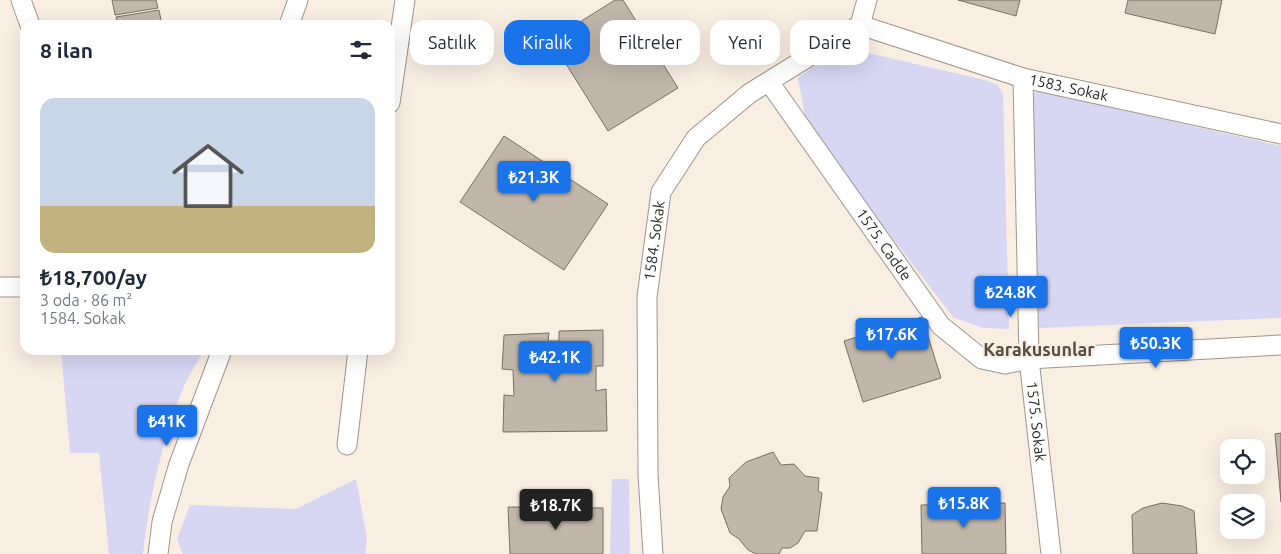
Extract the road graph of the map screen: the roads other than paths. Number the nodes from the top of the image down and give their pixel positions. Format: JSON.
{"nodes":[{"id":1,"x":21,"y":0,"type":"edge"},
{"id":2,"x":298,"y":0,"type":"edge"},
{"id":3,"x":405,"y":0,"type":"edge"},
{"id":4,"x":867,"y":0,"type":"edge"},
{"id":5,"x":28,"y":20,"type":"edge"},
{"id":6,"x":292,"y":20,"type":"edge"},
{"id":7,"x":861,"y":20,"type":"edge"},
{"id":8,"x":869,"y":27,"type":"edge"},
{"id":9,"x":796,"y":65,"type":"edge"},
{"id":10,"x":395,"y":69,"type":"edge"},
{"id":11,"x":1023,"y":78,"type":"junction"},
{"id":12,"x":769,"y":82,"type":"junction"},
{"id":13,"x":1281,"y":134,"type":"edge"},
{"id":14,"x":0,"y":287,"type":"edge"},
{"id":15,"x":20,"y":287,"type":"edge"},
{"id":16,"x":1281,"y":345,"type":"edge"},
{"id":17,"x":220,"y":355,"type":"edge"},
{"id":18,"x":357,"y":355,"type":"edge"},
{"id":19,"x":1029,"y":359,"type":"junction"},
{"id":20,"x":347,"y":445,"type":"dead end"},
{"id":21,"x":158,"y":554,"type":"edge"},
{"id":22,"x":653,"y":554,"type":"edge"},
{"id":23,"x":1051,"y":554,"type":"edge"}],
"edges":[{"from":1,"to":5,"type":"street"},
{"from":2,"to":6,"type":"street"},
{"from":3,"to":10,"type":"street"},
{"from":4,"to":7,"type":"street"},
{"from":8,"to":11,"type":"street","name":"1583. Sokak"},
{"from":9,"to":12,"type":"street","name":"1584. Sokak"},
{"from":11,"to":13,"type":"street","name":"1583. Sokak"},
{"from":11,"to":19,"type":"street","name":"1575. Sokak"},
{"from":12,"to":19,"type":"street","name":"1575. Cadde"},
{"from":12,"to":22,"type":"street","name":"1584. Sokak"},
{"from":14,"to":15,"type":"street"},
{"from":16,"to":19,"type":"street","name":"1575. Cadde"},
{"from":17,"to":21,"type":"street"},
{"from":18,"to":20,"type":"street"},
{"from":19,"to":23,"type":"street","name":"1575. Sokak"}]}
